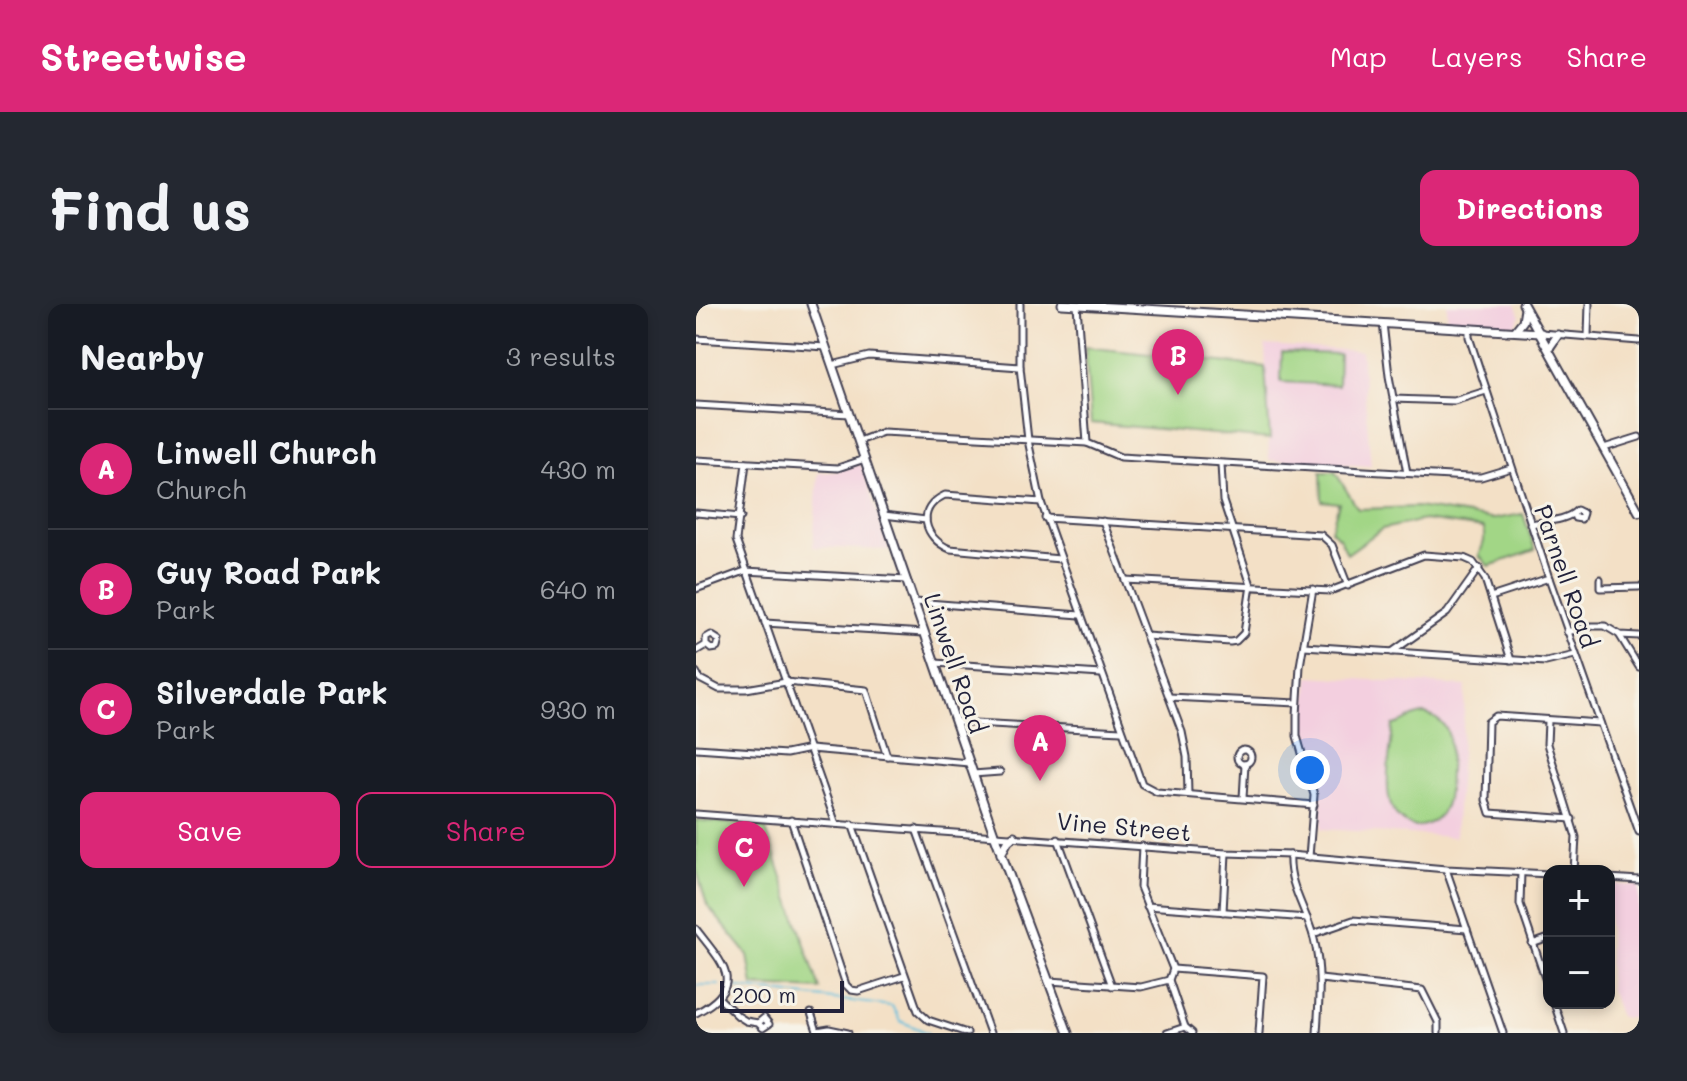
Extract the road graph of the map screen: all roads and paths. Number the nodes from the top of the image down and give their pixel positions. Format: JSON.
{"nodes":[{"id":1,"x":811,"y":304,"type":"edge"},
{"id":2,"x":1020,"y":304,"type":"edge"},
{"id":3,"x":1062,"y":304,"type":"edge"},
{"id":4,"x":1589,"y":304,"type":"edge"},
{"id":5,"x":1077,"y":305,"type":"edge"},
{"id":6,"x":1524,"y":306,"type":"edge"},
{"id":7,"x":1383,"y":323,"type":"junction"},
{"id":8,"x":1469,"y":329,"type":"junction"},
{"id":9,"x":1514,"y":331,"type":"junction"},
{"id":10,"x":1541,"y":333,"type":"junction"},
{"id":11,"x":1558,"y":335,"type":"junction"},
{"id":12,"x":1588,"y":336,"type":"junction"},
{"id":13,"x":696,"y":339,"type":"edge"},
{"id":14,"x":1639,"y":341,"type":"edge"},
{"id":15,"x":826,"y":347,"type":"junction"},
{"id":16,"x":1549,"y":348,"type":"junction"},
{"id":17,"x":832,"y":365,"type":"junction"},
{"id":18,"x":1020,"y":367,"type":"junction"},
{"id":19,"x":1486,"y":391,"type":"junction"},
{"id":20,"x":1393,"y":399,"type":"junction"},
{"id":21,"x":696,"y":405,"type":"edge"},
{"id":22,"x":849,"y":414,"type":"junction"},
{"id":23,"x":1639,"y":437,"type":"edge"},
{"id":24,"x":1028,"y":440,"type":"junction"},
{"id":25,"x":859,"y":441,"type":"junction"},
{"id":26,"x":1087,"y":443,"type":"junction"},
{"id":27,"x":1603,"y":449,"type":"junction"},
{"id":28,"x":865,"y":459,"type":"junction"},
{"id":29,"x":696,"y":460,"type":"edge"},
{"id":30,"x":746,"y":463,"type":"junction"},
{"id":31,"x":1221,"y":464,"type":"junction"},
{"id":32,"x":1511,"y":468,"type":"junction"},
{"id":33,"x":1407,"y":473,"type":"junction"},
{"id":34,"x":1041,"y":502,"type":"junction"},
{"id":35,"x":1639,"y":512,"type":"edge"},
{"id":36,"x":696,"y":513,"type":"edge"},
{"id":37,"x":884,"y":515,"type":"junction"},
{"id":38,"x":1574,"y":515,"type":"dead end"},
{"id":39,"x":741,"y":517,"type":"junction"},
{"id":40,"x":1045,"y":518,"type":"junction"},
{"id":41,"x":926,"y":520,"type":"junction"},
{"id":42,"x":1103,"y":521,"type":"junction"},
{"id":43,"x":1530,"y":524,"type":"junction"},
{"id":44,"x":1234,"y":529,"type":"junction"},
{"id":45,"x":1060,"y":559,"type":"junction"},
{"id":46,"x":1479,"y":568,"type":"junction"},
{"id":47,"x":745,"y":571,"type":"junction"},
{"id":48,"x":1549,"y":578,"type":"junction"},
{"id":49,"x":1600,"y":579,"type":"dead end"},
{"id":50,"x":907,"y":580,"type":"junction"},
{"id":51,"x":1125,"y":580,"type":"junction"},
{"id":52,"x":1251,"y":585,"type":"junction"},
{"id":53,"x":1348,"y":586,"type":"junction"},
{"id":54,"x":1639,"y":587,"type":"edge"},
{"id":55,"x":696,"y":589,"type":"edge"},
{"id":56,"x":1313,"y":589,"type":"junction"},
{"id":57,"x":1491,"y":597,"type":"junction"},
{"id":58,"x":914,"y":602,"type":"junction"},
{"id":59,"x":1080,"y":615,"type":"junction"},
{"id":60,"x":765,"y":623,"type":"junction"},
{"id":61,"x":1567,"y":632,"type":"junction"},
{"id":62,"x":924,"y":633,"type":"junction"},
{"id":63,"x":1620,"y":635,"type":"junction"},
{"id":64,"x":1146,"y":636,"type":"junction"},
{"id":65,"x":1639,"y":636,"type":"edge"},
{"id":66,"x":706,"y":645,"type":"dead end"},
{"id":67,"x":1304,"y":646,"type":"junction"},
{"id":68,"x":696,"y":651,"type":"edge"},
{"id":69,"x":1392,"y":652,"type":"junction"},
{"id":70,"x":1575,"y":655,"type":"junction"},
{"id":71,"x":1511,"y":660,"type":"junction"},
{"id":72,"x":934,"y":663,"type":"junction"},
{"id":73,"x":1639,"y":667,"type":"edge"},
{"id":74,"x":696,"y":672,"type":"edge"},
{"id":75,"x":1101,"y":674,"type":"junction"},
{"id":76,"x":786,"y":682,"type":"junction"},
{"id":77,"x":1169,"y":697,"type":"junction"},
{"id":78,"x":1297,"y":703,"type":"junction"},
{"id":79,"x":1548,"y":721,"type":"junction"},
{"id":80,"x":955,"y":722,"type":"junction"},
{"id":81,"x":1600,"y":723,"type":"junction"},
{"id":82,"x":1122,"y":731,"type":"junction"},
{"id":83,"x":696,"y":748,"type":"edge"},
{"id":84,"x":810,"y":749,"type":"junction"},
{"id":85,"x":887,"y":756,"type":"junction"},
{"id":86,"x":969,"y":763,"type":"junction"},
{"id":87,"x":1245,"y":764,"type":"dead end"},
{"id":88,"x":1000,"y":772,"type":"dead end"},
{"id":89,"x":973,"y":774,"type":"junction"},
{"id":90,"x":1188,"y":794,"type":"junction"},
{"id":91,"x":1243,"y":798,"type":"junction"},
{"id":92,"x":1314,"y":805,"type":"junction"},
{"id":93,"x":696,"y":814,"type":"edge"},
{"id":94,"x":1636,"y":815,"type":"edge"},
{"id":95,"x":1572,"y":819,"type":"junction"},
{"id":96,"x":791,"y":820,"type":"junction"},
{"id":97,"x":836,"y":824,"type":"junction"},
{"id":98,"x":852,"y":824,"type":"junction"},
{"id":99,"x":916,"y":829,"type":"junction"},
{"id":100,"x":1639,"y":832,"type":"edge"},
{"id":101,"x":994,"y":834,"type":"junction"},
{"id":102,"x":1014,"y":836,"type":"junction"},
{"id":103,"x":1058,"y":839,"type":"junction"},
{"id":104,"x":1142,"y":846,"type":"junction"},
{"id":105,"x":1226,"y":853,"type":"junction"},
{"id":106,"x":1001,"y":854,"type":"junction"},
{"id":107,"x":1290,"y":855,"type":"junction"},
{"id":108,"x":1309,"y":857,"type":"junction"},
{"id":109,"x":1574,"y":865,"type":"edge"},
{"id":110,"x":1446,"y":869,"type":"junction"},
{"id":111,"x":1521,"y":872,"type":"junction"},
{"id":112,"x":1543,"y":874,"type":"edge"},
{"id":113,"x":1615,"y":878,"type":"edge"},
{"id":114,"x":1639,"y":880,"type":"edge"},
{"id":115,"x":1147,"y":906,"type":"junction"},
{"id":116,"x":1223,"y":912,"type":"junction"},
{"id":117,"x":1307,"y":918,"type":"junction"},
{"id":118,"x":1467,"y":929,"type":"junction"},
{"id":119,"x":697,"y":933,"type":"edge"},
{"id":120,"x":1313,"y":934,"type":"junction"},
{"id":121,"x":1543,"y":940,"type":"edge"},
{"id":122,"x":1532,"y":944,"type":"junction"},
{"id":123,"x":1173,"y":969,"type":"junction"},
{"id":124,"x":1543,"y":974,"type":"edge"},
{"id":125,"x":904,"y":976,"type":"junction"},
{"id":126,"x":1320,"y":979,"type":"junction"},
{"id":127,"x":1169,"y":980,"type":"junction"},
{"id":128,"x":1049,"y":981,"type":"junction"},
{"id":129,"x":1112,"y":986,"type":"junction"},
{"id":130,"x":720,"y":999,"type":"junction"},
{"id":131,"x":1556,"y":1009,"type":"edge"},
{"id":132,"x":696,"y":1013,"type":"edge"},
{"id":133,"x":811,"y":1013,"type":"dead end"},
{"id":134,"x":758,"y":1023,"type":"dead end"},
{"id":135,"x":1185,"y":1027,"type":"junction"},
{"id":136,"x":817,"y":1032,"type":"edge"},
{"id":137,"x":848,"y":1033,"type":"edge"},
{"id":138,"x":967,"y":1033,"type":"edge"},
{"id":139,"x":990,"y":1033,"type":"edge"},
{"id":140,"x":1068,"y":1033,"type":"edge"},
{"id":141,"x":1167,"y":1033,"type":"edge"},
{"id":142,"x":1192,"y":1033,"type":"edge"},
{"id":143,"x":1259,"y":1033,"type":"edge"},
{"id":144,"x":1317,"y":1033,"type":"edge"},
{"id":145,"x":1438,"y":1033,"type":"edge"},
{"id":146,"x":1503,"y":1033,"type":"edge"},
{"id":147,"x":1564,"y":1033,"type":"edge"}],
"edges":[{"from":1,"to":15,"type":"main road","name":"Linwell Road"},
{"from":2,"to":18,"type":"street"},
{"from":3,"to":5,"type":"main road"},
{"from":4,"to":12,"type":"street"},
{"from":5,"to":7,"type":"main road"},
{"from":5,"to":26,"type":"street"},
{"from":6,"to":9,"type":"main road"},
{"from":6,"to":10,"type":"main road"},
{"from":7,"to":8,"type":"main road"},
{"from":7,"to":20,"type":"street"},
{"from":8,"to":9,"type":"main road"},
{"from":8,"to":19,"type":"street","name":"Parnell Road"},
{"from":9,"to":10,"type":"main road"},
{"from":10,"to":11,"type":"street"},
{"from":10,"to":16,"type":"main road"},
{"from":11,"to":12,"type":"street"},
{"from":11,"to":16,"type":"main road"},
{"from":12,"to":14,"type":"street"},
{"from":13,"to":15,"type":"street"},
{"from":15,"to":17,"type":"main road","name":"Linwell Road"},
{"from":16,"to":27,"type":"main road"},
{"from":17,"to":18,"type":"street"},
{"from":17,"to":22,"type":"main road","name":"Linwell Road"},
{"from":18,"to":24,"type":"street"},
{"from":19,"to":20,"type":"street"},
{"from":19,"to":32,"type":"street","name":"Parnell Road"},
{"from":20,"to":33,"type":"street"},
{"from":21,"to":22,"type":"street"},
{"from":22,"to":25,"type":"main road","name":"Linwell Road"},
{"from":23,"to":27,"type":"street"},
{"from":24,"to":25,"type":"street"},
{"from":24,"to":26,"type":"street"},
{"from":24,"to":34,"type":"street"},
{"from":25,"to":28,"type":"main road","name":"Linwell Road"},
{"from":26,"to":31,"type":"street"},
{"from":27,"to":35,"type":"main road"},
{"from":28,"to":30,"type":"street"},
{"from":28,"to":37,"type":"main road","name":"Linwell Road"},
{"from":29,"to":30,"type":"street"},
{"from":30,"to":39,"type":"street"},
{"from":31,"to":33,"type":"street"},
{"from":31,"to":44,"type":"street"},
{"from":32,"to":33,"type":"street"},
{"from":32,"to":43,"type":"street","name":"Parnell Road"},
{"from":34,"to":40,"type":"street"},
{"from":34,"to":41,"type":"street"},
{"from":36,"to":39,"type":"street"},
{"from":37,"to":41,"type":"street"},
{"from":37,"to":50,"type":"main road","name":"Linwell Road"},
{"from":38,"to":43,"type":"street"},
{"from":39,"to":47,"type":"street"},
{"from":40,"to":42,"type":"street"},
{"from":40,"to":45,"type":"street"},
{"from":41,"to":45,"type":"street"},
{"from":42,"to":44,"type":"street"},
{"from":42,"to":51,"type":"street"},
{"from":43,"to":48,"type":"street","name":"Parnell Road"},
{"from":44,"to":52,"type":"street"},
{"from":44,"to":53,"type":"street"},
{"from":45,"to":59,"type":"street"},
{"from":46,"to":53,"type":"street"},
{"from":46,"to":57,"type":"street"},
{"from":46,"to":69,"type":"street"},
{"from":47,"to":50,"type":"street"},
{"from":47,"to":55,"type":"street"},
{"from":47,"to":60,"type":"street"},
{"from":48,"to":57,"type":"street"},
{"from":48,"to":61,"type":"street","name":"Parnell Road"},
{"from":49,"to":54,"type":"street"},
{"from":50,"to":58,"type":"main road","name":"Linwell Road"},
{"from":51,"to":52,"type":"street"},
{"from":51,"to":64,"type":"street"},
{"from":52,"to":56,"type":"street"},
{"from":52,"to":64,"type":"street"},
{"from":53,"to":56,"type":"street"},
{"from":56,"to":67,"type":"street"},
{"from":57,"to":71,"type":"street"},
{"from":58,"to":59,"type":"street"},
{"from":58,"to":62,"type":"main road","name":"Linwell Road"},
{"from":59,"to":75,"type":"street"},
{"from":60,"to":62,"type":"street"},
{"from":60,"to":76,"type":"street"},
{"from":61,"to":63,"type":"street"},
{"from":61,"to":70,"type":"street","name":"Parnell Road"},
{"from":62,"to":72,"type":"main road","name":"Linwell Road"},
{"from":63,"to":65,"type":"street"},
{"from":63,"to":73,"type":"street"},
{"from":64,"to":77,"type":"street"},
{"from":66,"to":68,"type":"street"},
{"from":67,"to":69,"type":"street"},
{"from":67,"to":78,"type":"street"},
{"from":69,"to":71,"type":"street"},
{"from":70,"to":71,"type":"street"},
{"from":70,"to":81,"type":"street","name":"Parnell Road"},
{"from":72,"to":75,"type":"street"},
{"from":72,"to":80,"type":"main road","name":"Linwell Road"},
{"from":74,"to":76,"type":"street"},
{"from":75,"to":82,"type":"street"},
{"from":76,"to":84,"type":"street"},
{"from":76,"to":85,"type":"street"},
{"from":77,"to":78,"type":"street"},
{"from":77,"to":90,"type":"street"},
{"from":78,"to":92,"type":"street"},
{"from":79,"to":81,"type":"street"},
{"from":79,"to":95,"type":"street"},
{"from":79,"to":95,"type":"street"},
{"from":80,"to":82,"type":"street"},
{"from":80,"to":86,"type":"main road","name":"Linwell Road"},
{"from":81,"to":94,"type":"street","name":"Parnell Road"},
{"from":82,"to":90,"type":"street"},
{"from":83,"to":84,"type":"street"},
{"from":84,"to":85,"type":"street"},
{"from":84,"to":97,"type":"street"},
{"from":85,"to":86,"type":"street"},
{"from":86,"to":89,"type":"main road","name":"Linwell Road"},
{"from":87,"to":91,"type":"street"},
{"from":88,"to":89,"type":"street"},
{"from":89,"to":101,"type":"main road","name":"Linwell Road"},
{"from":90,"to":91,"type":"street"},
{"from":91,"to":92,"type":"street"},
{"from":92,"to":108,"type":"street"},
{"from":93,"to":96,"type":"street","name":"Vine Street"},
{"from":94,"to":100,"type":"street","name":"Parnell Road"},
{"from":95,"to":109,"type":"street"},
{"from":96,"to":97,"type":"street","name":"Vine Street"},
{"from":96,"to":125,"type":"street"},
{"from":97,"to":98,"type":"street","name":"Vine Street"},
{"from":98,"to":99,"type":"street","name":"Vine Street"},
{"from":98,"to":125,"type":"street"},
{"from":99,"to":101,"type":"street","name":"Vine Street"},
{"from":99,"to":139,"type":"street"},
{"from":101,"to":102,"type":"street","name":"Vine Street"},
{"from":101,"to":106,"type":"main road","name":"Linwell Road"},
{"from":102,"to":103,"type":"street","name":"Vine Street"},
{"from":102,"to":106,"type":"main road"},
{"from":103,"to":104,"type":"street","name":"Vine Street"},
{"from":103,"to":129,"type":"street"},
{"from":104,"to":105,"type":"street","name":"Vine Street"},
{"from":104,"to":115,"type":"street"},
{"from":105,"to":107,"type":"street","name":"Vine Street"},
{"from":105,"to":116,"type":"street"},
{"from":106,"to":128,"type":"main road","name":"Linwell Road"},
{"from":107,"to":108,"type":"street","name":"Vine Street"},
{"from":107,"to":117,"type":"street"},
{"from":108,"to":110,"type":"street","name":"Vine Street"},
{"from":110,"to":111,"type":"street","name":"Vine Street"},
{"from":110,"to":118,"type":"street"},
{"from":111,"to":112,"type":"street","name":"Vine Street"},
{"from":111,"to":122,"type":"street"},
{"from":113,"to":114,"type":"street"},
{"from":115,"to":116,"type":"street"},
{"from":115,"to":123,"type":"street"},
{"from":116,"to":117,"type":"street"},
{"from":117,"to":120,"type":"street"},
{"from":118,"to":120,"type":"street"},
{"from":118,"to":146,"type":"street"},
{"from":119,"to":130,"type":"street"},
{"from":120,"to":126,"type":"street"},
{"from":121,"to":122,"type":"street"},
{"from":122,"to":124,"type":"street"},
{"from":123,"to":127,"type":"street"},
{"from":123,"to":143,"type":"street"},
{"from":125,"to":138,"type":"street"},
{"from":126,"to":144,"type":"street"},
{"from":126,"to":145,"type":"street"},
{"from":127,"to":129,"type":"street"},
{"from":127,"to":135,"type":"street"},
{"from":128,"to":129,"type":"street"},
{"from":128,"to":140,"type":"main road","name":"Linwell Road"},
{"from":130,"to":132,"type":"street"},
{"from":130,"to":134,"type":"street"},
{"from":131,"to":147,"type":"street"},
{"from":133,"to":136,"type":"street"},
{"from":135,"to":141,"type":"street"},
{"from":135,"to":142,"type":"street"},
{"from":136,"to":137,"type":"street"}]}
